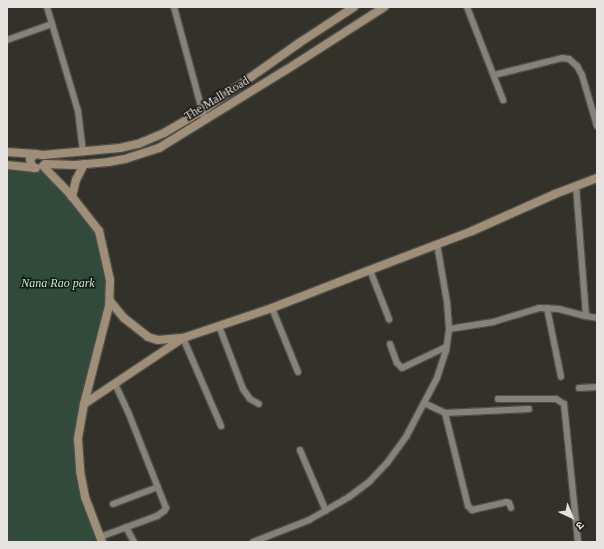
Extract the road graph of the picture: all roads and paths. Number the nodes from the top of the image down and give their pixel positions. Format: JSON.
{"nodes":[{"id":1,"x":47,"y":7,"type":"edge"},
{"id":2,"x":174,"y":7,"type":"edge"},
{"id":3,"x":354,"y":7,"type":"edge"},
{"id":4,"x":384,"y":7,"type":"edge"},
{"id":5,"x":467,"y":7,"type":"edge"},
{"id":6,"x":52,"y":24,"type":"junction"},
{"id":7,"x":7,"y":40,"type":"edge"},
{"id":8,"x":494,"y":75,"type":"junction"},
{"id":9,"x":503,"y":100,"type":"dead end"},
{"id":10,"x":202,"y":111,"type":"junction"},
{"id":11,"x":205,"y":121,"type":"junction"},
{"id":12,"x":597,"y":126,"type":"edge"},
{"id":13,"x":7,"y":152,"type":"edge"},
{"id":14,"x":83,"y":152,"type":"junction"},
{"id":15,"x":39,"y":154,"type":"junction"},
{"id":16,"x":84,"y":164,"type":"junction"},
{"id":17,"x":7,"y":165,"type":"edge"},
{"id":18,"x":44,"y":165,"type":"junction"},
{"id":19,"x":34,"y":168,"type":"junction"},
{"id":20,"x":597,"y":178,"type":"edge"},
{"id":21,"x":576,"y":186,"type":"junction"},
{"id":22,"x":72,"y":197,"type":"junction"},
{"id":23,"x":437,"y":244,"type":"junction"},
{"id":24,"x":370,"y":270,"type":"junction"},
{"id":25,"x":110,"y":301,"type":"junction"},
{"id":26,"x":272,"y":308,"type":"junction"},
{"id":27,"x":547,"y":308,"type":"junction"},
{"id":28,"x":586,"y":316,"type":"junction"},
{"id":29,"x":597,"y":318,"type":"edge"},
{"id":30,"x":389,"y":319,"type":"dead end"},
{"id":31,"x":219,"y":326,"type":"junction"},
{"id":32,"x":449,"y":329,"type":"junction"},
{"id":33,"x":183,"y":338,"type":"junction"},
{"id":34,"x":390,"y":344,"type":"dead end"},
{"id":35,"x":446,"y":347,"type":"junction"},
{"id":36,"x":298,"y":372,"type":"dead end"},
{"id":37,"x":561,"y":377,"type":"dead end"},
{"id":38,"x":115,"y":384,"type":"junction"},
{"id":39,"x":597,"y":386,"type":"edge"},
{"id":40,"x":579,"y":388,"type":"dead end"},
{"id":41,"x":498,"y":399,"type":"dead end"},
{"id":42,"x":424,"y":403,"type":"junction"},
{"id":43,"x":84,"y":404,"type":"junction"},
{"id":44,"x":259,"y":404,"type":"dead end"},
{"id":45,"x":529,"y":409,"type":"dead end"},
{"id":46,"x":445,"y":413,"type":"junction"},
{"id":47,"x":221,"y":426,"type":"dead end"},
{"id":48,"x":300,"y":450,"type":"dead end"},
{"id":49,"x":158,"y":487,"type":"junction"},
{"id":50,"x":113,"y":504,"type":"dead end"},
{"id":51,"x":511,"y":508,"type":"dead end"},
{"id":52,"x":326,"y":511,"type":"junction"},
{"id":53,"x":126,"y":527,"type":"junction"},
{"id":54,"x":101,"y":540,"type":"edge"},
{"id":55,"x":134,"y":542,"type":"edge"},
{"id":56,"x":253,"y":542,"type":"edge"},
{"id":57,"x":578,"y":542,"type":"edge"}],
"edges":[{"from":1,"to":6,"type":"street"},
{"from":2,"to":10,"type":"street"},
{"from":3,"to":10,"type":"street","name":"The Mall Road"},
{"from":4,"to":11,"type":"street","name":"The Mall Road"},
{"from":5,"to":8,"type":"street"},
{"from":6,"to":7,"type":"street"},
{"from":6,"to":14,"type":"street"},
{"from":8,"to":9,"type":"street"},
{"from":8,"to":12,"type":"street"},
{"from":10,"to":11,"type":"street"},
{"from":10,"to":14,"type":"street","name":"The Mall Road"},
{"from":11,"to":16,"type":"street","name":"The Mall Road"},
{"from":13,"to":15,"type":"street","name":"The Mall Road"},
{"from":14,"to":15,"type":"street","name":"The Mall Road"},
{"from":15,"to":18,"type":"street"},
{"from":15,"to":19,"type":"street"},
{"from":16,"to":18,"type":"street","name":"The Mall Road"},
{"from":16,"to":22,"type":"street"},
{"from":17,"to":19,"type":"street"},
{"from":18,"to":19,"type":"street"},
{"from":18,"to":22,"type":"street"},
{"from":20,"to":21,"type":"street"},
{"from":21,"to":23,"type":"street"},
{"from":21,"to":28,"type":"street"},
{"from":22,"to":25,"type":"street"},
{"from":23,"to":24,"type":"street"},
{"from":23,"to":32,"type":"street"},
{"from":24,"to":26,"type":"street"},
{"from":24,"to":30,"type":"street"},
{"from":25,"to":33,"type":"street"},
{"from":25,"to":43,"type":"street"},
{"from":26,"to":31,"type":"street"},
{"from":26,"to":36,"type":"street"},
{"from":27,"to":28,"type":"street"},
{"from":27,"to":32,"type":"street"},
{"from":27,"to":37,"type":"street"},
{"from":28,"to":29,"type":"street"},
{"from":31,"to":33,"type":"street"},
{"from":31,"to":44,"type":"street"},
{"from":32,"to":35,"type":"street"},
{"from":33,"to":38,"type":"street"},
{"from":33,"to":47,"type":"street"},
{"from":34,"to":35,"type":"street"},
{"from":35,"to":42,"type":"street"},
{"from":38,"to":43,"type":"street"},
{"from":38,"to":49,"type":"street"},
{"from":39,"to":40,"type":"street"},
{"from":41,"to":57,"type":"street"},
{"from":42,"to":46,"type":"street"},
{"from":42,"to":52,"type":"street"},
{"from":43,"to":54,"type":"street"},
{"from":45,"to":46,"type":"street"},
{"from":46,"to":51,"type":"street"},
{"from":48,"to":52,"type":"street"},
{"from":49,"to":50,"type":"street"},
{"from":49,"to":53,"type":"street"},
{"from":52,"to":56,"type":"street"},
{"from":53,"to":54,"type":"street"},
{"from":53,"to":55,"type":"street"}]}
